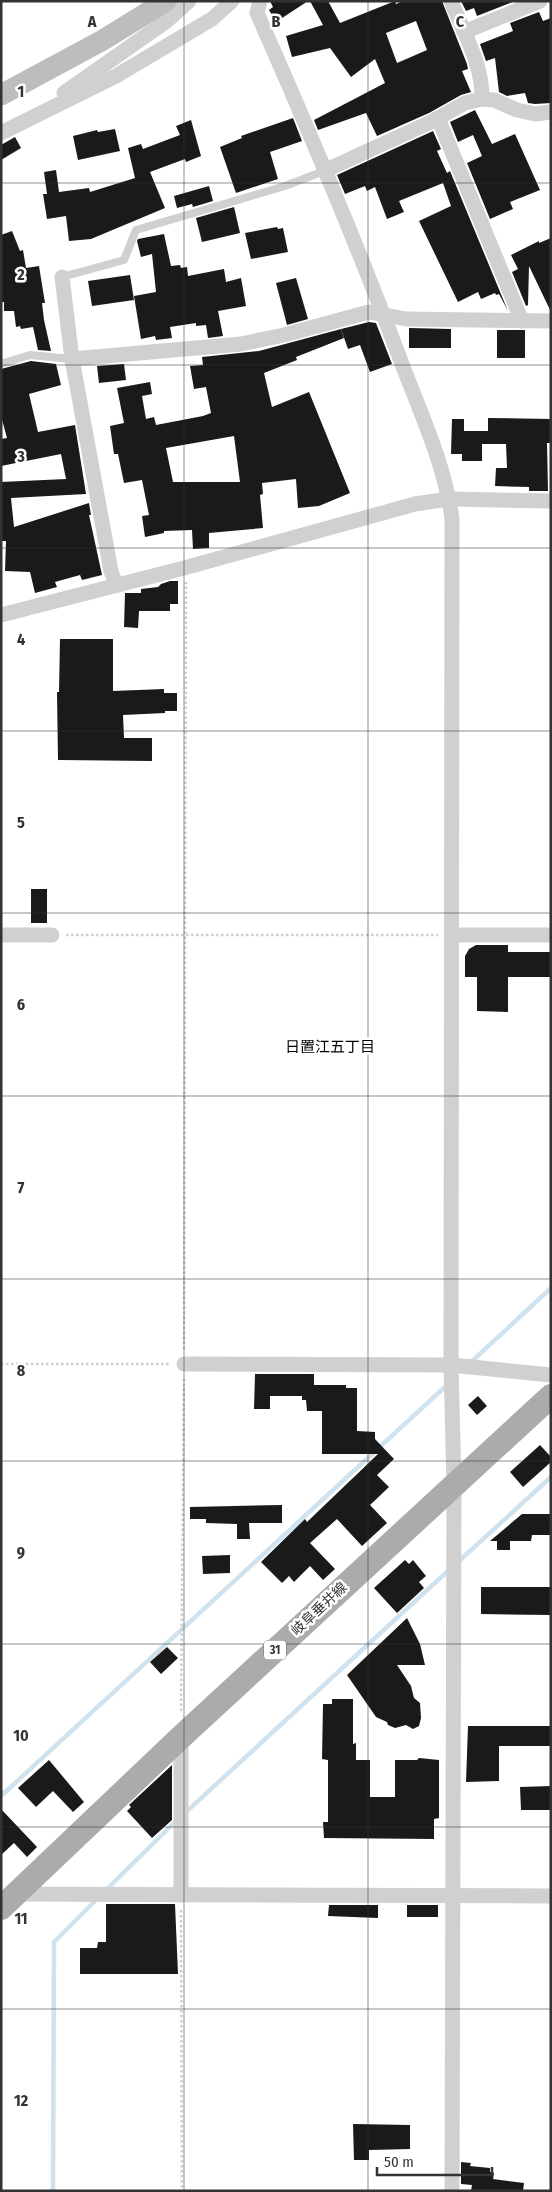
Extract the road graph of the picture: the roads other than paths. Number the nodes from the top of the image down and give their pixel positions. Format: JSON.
{"nodes":[{"id":1,"x":166,"y":1,"type":"edge"},
{"id":2,"x":189,"y":1,"type":"edge"},
{"id":3,"x":232,"y":1,"type":"edge"},
{"id":4,"x":260,"y":1,"type":"edge"},
{"id":5,"x":451,"y":1,"type":"edge"},
{"id":6,"x":540,"y":1,"type":"edge"},
{"id":7,"x":464,"y":32,"type":"junction"},
{"id":8,"x":1,"y":95,"type":"edge"},
{"id":9,"x":482,"y":98,"type":"junction"},
{"id":10,"x":49,"y":108,"type":"junction"},
{"id":11,"x":551,"y":112,"type":"edge"},
{"id":12,"x":438,"y":118,"type":"junction"},
{"id":13,"x":1,"y":133,"type":"edge"},
{"id":14,"x":324,"y":171,"type":"junction"},
{"id":15,"x":62,"y":277,"type":"joint"},
{"id":16,"x":384,"y":316,"type":"junction"},
{"id":17,"x":522,"y":321,"type":"junction"},
{"id":18,"x":551,"y":322,"type":"edge"},
{"id":19,"x":72,"y":359,"type":"junction"},
{"id":20,"x":1,"y":364,"type":"edge"},
{"id":21,"x":449,"y":500,"type":"junction"},
{"id":22,"x":551,"y":500,"type":"edge"},
{"id":23,"x":116,"y":585,"type":"junction"},
{"id":24,"x":1,"y":615,"type":"edge"},
{"id":25,"x":1,"y":935,"type":"edge"},
{"id":26,"x":52,"y":935,"type":"road end"},
{"id":27,"x":453,"y":935,"type":"junction"},
{"id":28,"x":551,"y":935,"type":"edge"},
{"id":29,"x":184,"y":1364,"type":"road end"},
{"id":30,"x":451,"y":1365,"type":"junction"},
{"id":31,"x":551,"y":1375,"type":"edge"},
{"id":32,"x":551,"y":1396,"type":"edge"},
{"id":33,"x":454,"y":1484,"type":"junction"},
{"id":34,"x":181,"y":1737,"type":"junction"},
{"id":35,"x":181,"y":1895,"type":"junction"},
{"id":36,"x":452,"y":1896,"type":"junction"},
{"id":37,"x":551,"y":1896,"type":"edge"},
{"id":38,"x":6,"y":1899,"type":"edge"},
{"id":39,"x":452,"y":2191,"type":"edge"}],
"edges":[{"from":1,"to":8,"type":"street"},
{"from":2,"to":10,"type":"street"},
{"from":3,"to":10,"type":"street"},
{"from":4,"to":14,"type":"street"},
{"from":5,"to":7,"type":"street"},
{"from":6,"to":7,"type":"street"},
{"from":7,"to":9,"type":"street"},
{"from":9,"to":11,"type":"street"},
{"from":9,"to":12,"type":"street"},
{"from":10,"to":13,"type":"street"},
{"from":12,"to":14,"type":"street"},
{"from":12,"to":17,"type":"street"},
{"from":14,"to":15,"type":"lane"},
{"from":14,"to":16,"type":"street"},
{"from":15,"to":19,"type":"street"},
{"from":16,"to":17,"type":"street"},
{"from":16,"to":19,"type":"street"},
{"from":16,"to":21,"type":"street"},
{"from":17,"to":18,"type":"street"},
{"from":19,"to":20,"type":"lane"},
{"from":19,"to":23,"type":"street"},
{"from":21,"to":22,"type":"street"},
{"from":21,"to":23,"type":"street"},
{"from":21,"to":27,"type":"street"},
{"from":23,"to":24,"type":"street"},
{"from":25,"to":26,"type":"street"},
{"from":27,"to":28,"type":"street"},
{"from":27,"to":30,"type":"street"},
{"from":29,"to":30,"type":"street"},
{"from":30,"to":31,"type":"street"},
{"from":30,"to":33,"type":"street"},
{"from":32,"to":33,"type":"main road","name":"岐阜垂井線","number":"31"},
{"from":33,"to":34,"type":"main road","name":"岐阜垂井線","number":"31"},
{"from":33,"to":36,"type":"street"},
{"from":34,"to":35,"type":"street"},
{"from":34,"to":38,"type":"main road","name":"岐阜垂井線","number":"31"},
{"from":35,"to":36,"type":"street"},
{"from":35,"to":38,"type":"street"},
{"from":36,"to":37,"type":"street"},
{"from":36,"to":39,"type":"street"}]}
